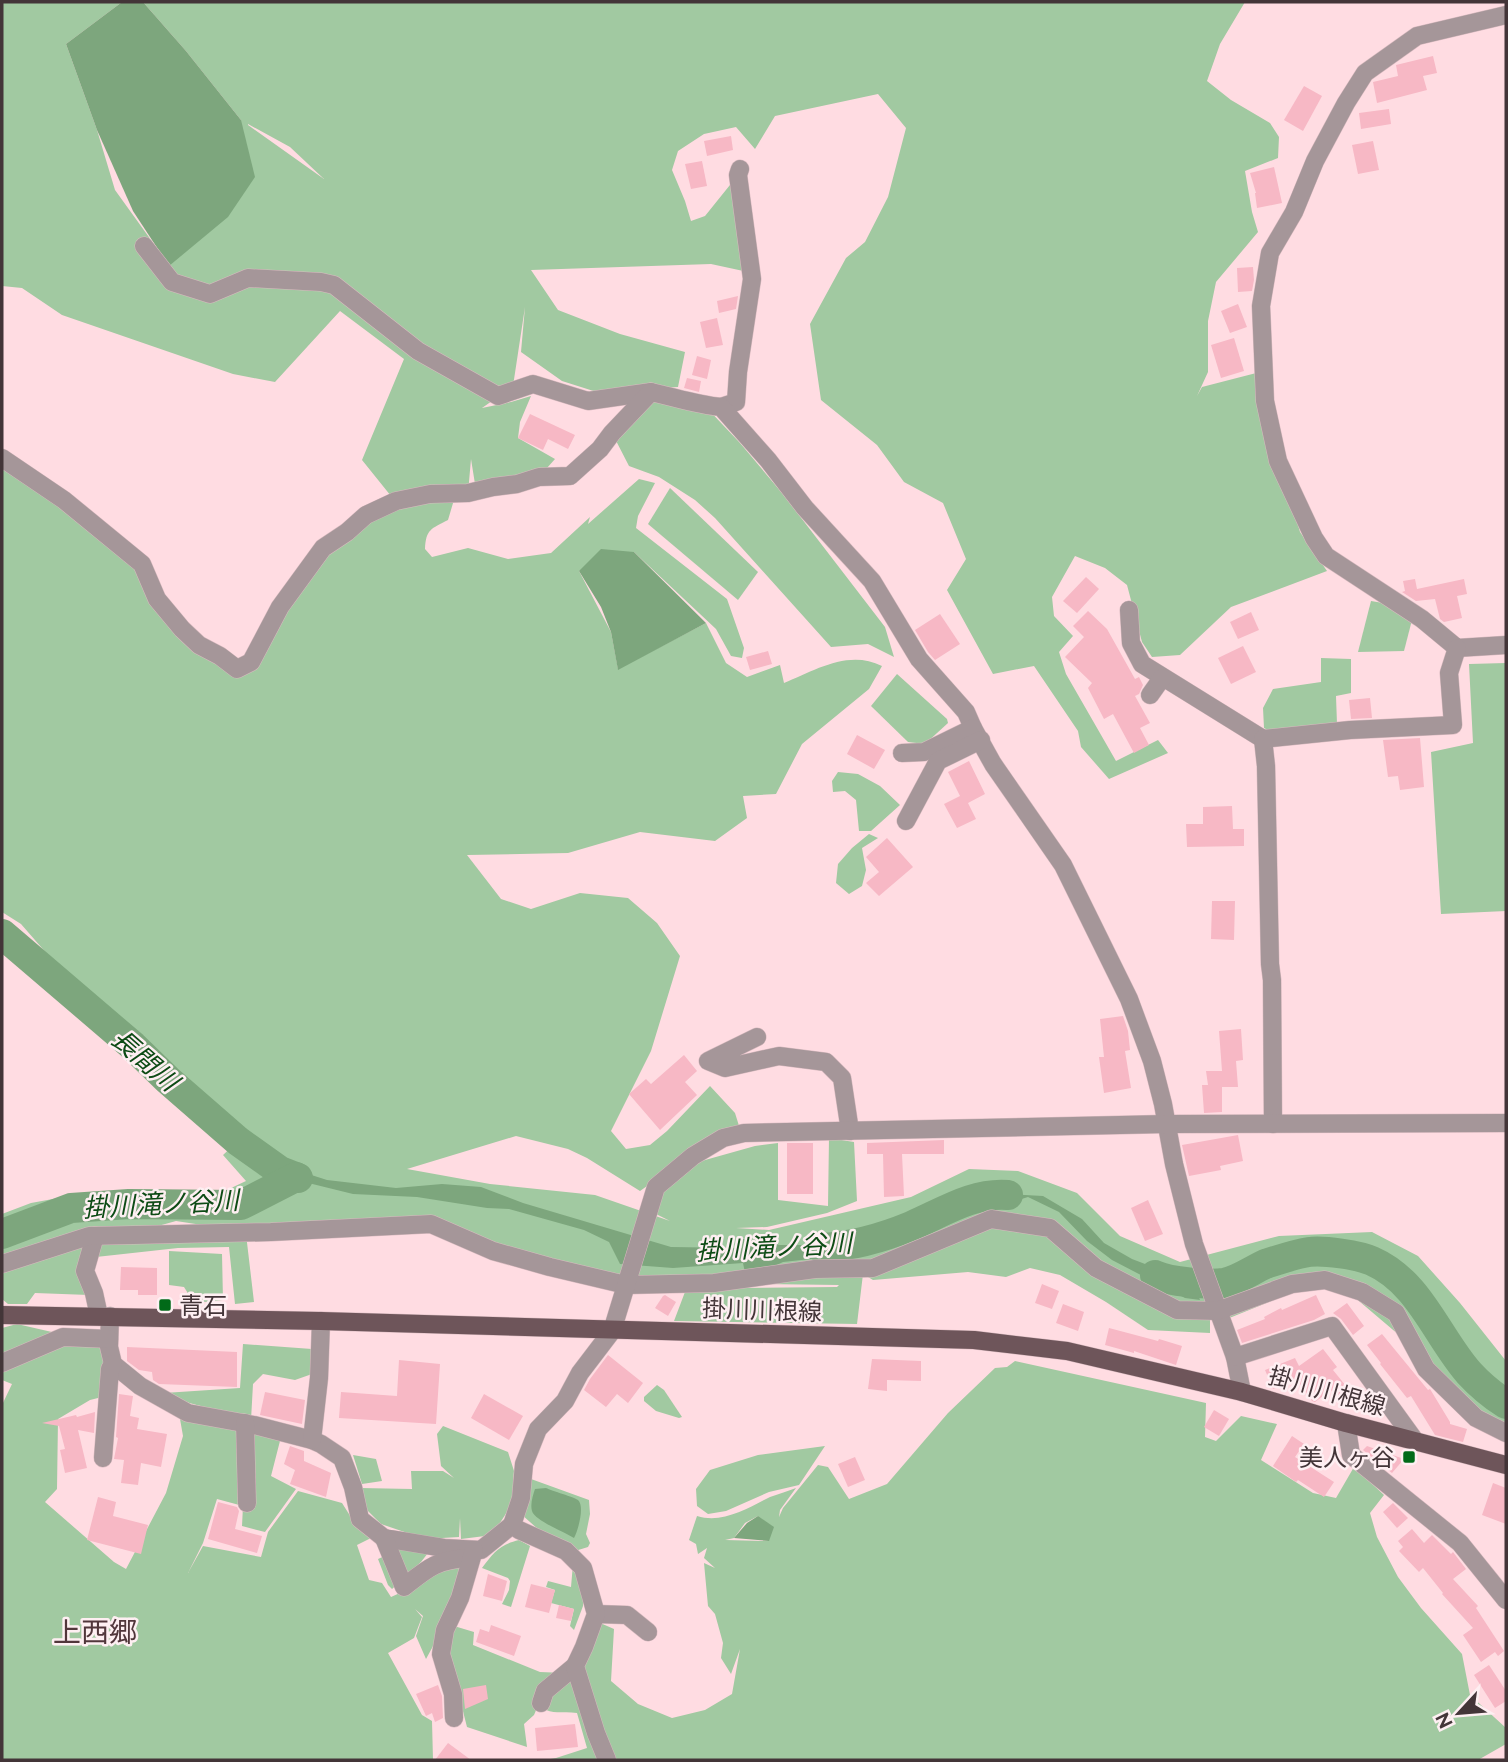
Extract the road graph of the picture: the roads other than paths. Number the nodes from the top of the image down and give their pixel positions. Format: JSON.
{"nodes":[{"id":1,"x":1506,"y":15,"type":"edge"},
{"id":2,"x":740,"y":169,"type":"dead end"},
{"id":3,"x":144,"y":246,"type":"dead end"},
{"id":4,"x":651,"y":392,"type":"junction"},
{"id":5,"x":721,"y":407,"type":"junction"},
{"id":6,"x":2,"y":458,"type":"edge"},
{"id":7,"x":1129,"y":610,"type":"dead end"},
{"id":8,"x":1506,"y":645,"type":"edge"},
{"id":9,"x":1457,"y":648,"type":"junction"},
{"id":10,"x":1162,"y":678,"type":"junction"},
{"id":11,"x":1150,"y":695,"type":"dead end"},
{"id":12,"x":977,"y":734,"type":"junction"},
{"id":13,"x":1263,"y":739,"type":"junction"},
{"id":14,"x":902,"y":753,"type":"dead end"},
{"id":15,"x":906,"y":821,"type":"dead end"},
{"id":16,"x":757,"y":1037,"type":"dead end"},
{"id":17,"x":1506,"y":1123,"type":"edge"},
{"id":18,"x":1166,"y":1124,"type":"junction"},
{"id":19,"x":1273,"y":1124,"type":"junction"},
{"id":20,"x":850,"y":1130,"type":"junction"},
{"id":21,"x":95,"y":1236,"type":"junction"},
{"id":22,"x":2,"y":1264,"type":"edge"},
{"id":23,"x":626,"y":1285,"type":"junction"},
{"id":24,"x":1215,"y":1305,"type":"junction"},
{"id":25,"x":2,"y":1314,"type":"edge"},
{"id":26,"x":105,"y":1316,"type":"junction"},
{"id":27,"x":321,"y":1321,"type":"junction"},
{"id":28,"x":612,"y":1331,"type":"junction"},
{"id":29,"x":109,"y":1339,"type":"junction"},
{"id":30,"x":1235,"y":1357,"type":"junction"},
{"id":31,"x":2,"y":1363,"type":"edge"},
{"id":32,"x":113,"y":1364,"type":"junction"},
{"id":33,"x":1242,"y":1392,"type":"junction"},
{"id":34,"x":244,"y":1423,"type":"junction"},
{"id":35,"x":1346,"y":1423,"type":"junction"},
{"id":36,"x":1506,"y":1433,"type":"edge"},
{"id":37,"x":312,"y":1440,"type":"junction"},
{"id":38,"x":1416,"y":1442,"type":"junction"},
{"id":39,"x":103,"y":1458,"type":"dead end"},
{"id":40,"x":1506,"y":1465,"type":"edge"},
{"id":41,"x":247,"y":1503,"type":"dead end"},
{"id":42,"x":512,"y":1525,"type":"junction"},
{"id":43,"x":384,"y":1538,"type":"junction"},
{"id":44,"x":473,"y":1554,"type":"junction"},
{"id":45,"x":1506,"y":1600,"type":"edge"},
{"id":46,"x":596,"y":1614,"type":"junction"},
{"id":47,"x":648,"y":1632,"type":"dead end"},
{"id":48,"x":575,"y":1666,"type":"junction"},
{"id":49,"x":541,"y":1703,"type":"dead end"},
{"id":50,"x":454,"y":1718,"type":"dead end"},
{"id":51,"x":607,"y":1760,"type":"edge"}],
"edges":[{"from":1,"to":9,"type":"street"},
{"from":2,"to":5,"type":"street"},
{"from":3,"to":4,"type":"street"},
{"from":4,"to":5,"type":"street"},
{"from":4,"to":6,"type":"street"},
{"from":5,"to":12,"type":"street"},
{"from":7,"to":10,"type":"street"},
{"from":8,"to":9,"type":"street"},
{"from":9,"to":13,"type":"street"},
{"from":10,"to":11,"type":"street"},
{"from":10,"to":13,"type":"street"},
{"from":12,"to":14,"type":"street"},
{"from":12,"to":15,"type":"street"},
{"from":12,"to":18,"type":"street"},
{"from":13,"to":19,"type":"street"},
{"from":16,"to":20,"type":"street"},
{"from":17,"to":19,"type":"street"},
{"from":18,"to":19,"type":"street"},
{"from":18,"to":20,"type":"street"},
{"from":18,"to":24,"type":"street"},
{"from":20,"to":23,"type":"street"},
{"from":21,"to":22,"type":"street"},
{"from":21,"to":23,"type":"street"},
{"from":21,"to":26,"type":"street"},
{"from":23,"to":24,"type":"street"},
{"from":23,"to":28,"type":"street"},
{"from":24,"to":30,"type":"street"},
{"from":24,"to":36,"type":"street"},
{"from":25,"to":26,"type":"main road","name":"掛川川根線"},
{"from":26,"to":27,"type":"main road","name":"掛川川根線"},
{"from":26,"to":29,"type":"street"},
{"from":27,"to":28,"type":"main road","name":"掛川川根線"},
{"from":27,"to":37,"type":"street"},
{"from":28,"to":33,"type":"main road","name":"掛川川根線"},
{"from":28,"to":42,"type":"street"},
{"from":29,"to":31,"type":"street"},
{"from":29,"to":32,"type":"street"},
{"from":30,"to":33,"type":"street"},
{"from":30,"to":38,"type":"street"},
{"from":32,"to":34,"type":"street"},
{"from":32,"to":39,"type":"street"},
{"from":33,"to":35,"type":"main road","name":"掛川川根線"},
{"from":34,"to":37,"type":"street"},
{"from":34,"to":41,"type":"street"},
{"from":35,"to":38,"type":"main road","name":"掛川川根線"},
{"from":35,"to":45,"type":"street"},
{"from":37,"to":43,"type":"street"},
{"from":38,"to":40,"type":"main road","name":"掛川川根線"},
{"from":42,"to":44,"type":"street"},
{"from":42,"to":46,"type":"street"},
{"from":43,"to":44,"type":"street"},
{"from":43,"to":44,"type":"street"},
{"from":44,"to":50,"type":"street"},
{"from":46,"to":47,"type":"street"},
{"from":46,"to":48,"type":"street"},
{"from":48,"to":49,"type":"street"},
{"from":48,"to":51,"type":"street"}]}
